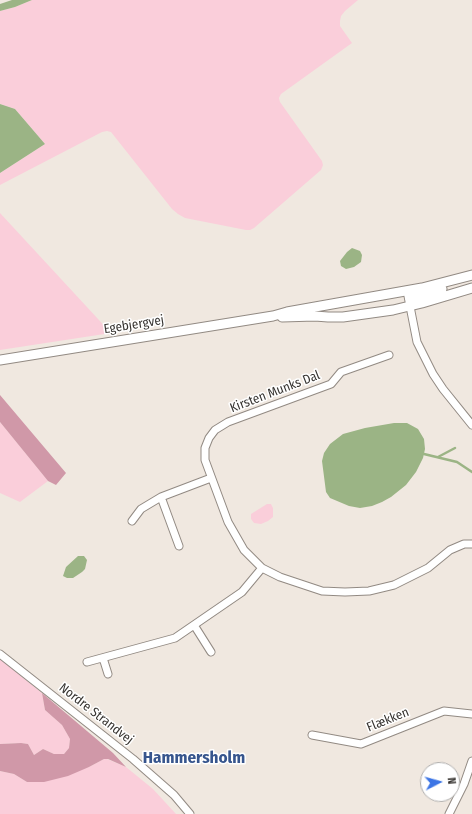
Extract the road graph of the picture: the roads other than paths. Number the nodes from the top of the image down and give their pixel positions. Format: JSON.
{"nodes":[{"id":1,"x":472,"y":274,"type":"edge"},
{"id":2,"x":472,"y":280,"type":"edge"},
{"id":3,"x":472,"y":288,"type":"edge"},
{"id":4,"x":407,"y":291,"type":"junction"},
{"id":5,"x":410,"y":306,"type":"junction"},
{"id":6,"x":273,"y":316,"type":"junction"},
{"id":7,"x":389,"y":355,"type":"dead end"},
{"id":8,"x":0,"y":360,"type":"edge"},
{"id":9,"x":472,"y":425,"type":"edge"},
{"id":10,"x":211,"y":478,"type":"junction"},
{"id":11,"x":161,"y":497,"type":"junction"},
{"id":12,"x":132,"y":521,"type":"dead end"},
{"id":13,"x":472,"y":544,"type":"edge"},
{"id":14,"x":179,"y":546,"type":"dead end"},
{"id":15,"x":262,"y":568,"type":"junction"},
{"id":16,"x":194,"y":625,"type":"junction"},
{"id":17,"x":211,"y":652,"type":"dead end"},
{"id":18,"x":0,"y":654,"type":"edge"},
{"id":19,"x":103,"y":658,"type":"junction"},
{"id":20,"x":87,"y":662,"type":"dead end"},
{"id":21,"x":108,"y":674,"type":"dead end"},
{"id":22,"x":472,"y":714,"type":"edge"},
{"id":23,"x":312,"y":735,"type":"dead end"},
{"id":24,"x":472,"y":761,"type":"edge"},
{"id":25,"x":190,"y":814,"type":"edge"},
{"id":26,"x":449,"y":814,"type":"edge"}],
"edges":[{"from":1,"to":4,"type":"street","name":"Egebjergvej"},
{"from":2,"to":5,"type":"street"},
{"from":3,"to":5,"type":"street","name":"Egebjergvej"},
{"from":4,"to":5,"type":"street"},
{"from":4,"to":6,"type":"street","name":"Egebjergvej"},
{"from":5,"to":6,"type":"street","name":"Egebjergvej"},
{"from":5,"to":9,"type":"street"},
{"from":6,"to":8,"type":"street","name":"Egebjergvej"},
{"from":7,"to":10,"type":"street","name":"Kirsten Munks Dal"},
{"from":10,"to":11,"type":"street"},
{"from":10,"to":15,"type":"street","name":"Kirsten Munks Dal"},
{"from":11,"to":12,"type":"street"},
{"from":11,"to":14,"type":"street"},
{"from":13,"to":15,"type":"street","name":"Kirsten Munks Dal"},
{"from":15,"to":16,"type":"street"},
{"from":16,"to":17,"type":"street"},
{"from":16,"to":19,"type":"street"},
{"from":18,"to":25,"type":"street","name":"Nordre Strandvej"},
{"from":19,"to":20,"type":"street"},
{"from":19,"to":21,"type":"street"},
{"from":22,"to":23,"type":"street","name":"Flækken"},
{"from":24,"to":26,"type":"street"}]}
